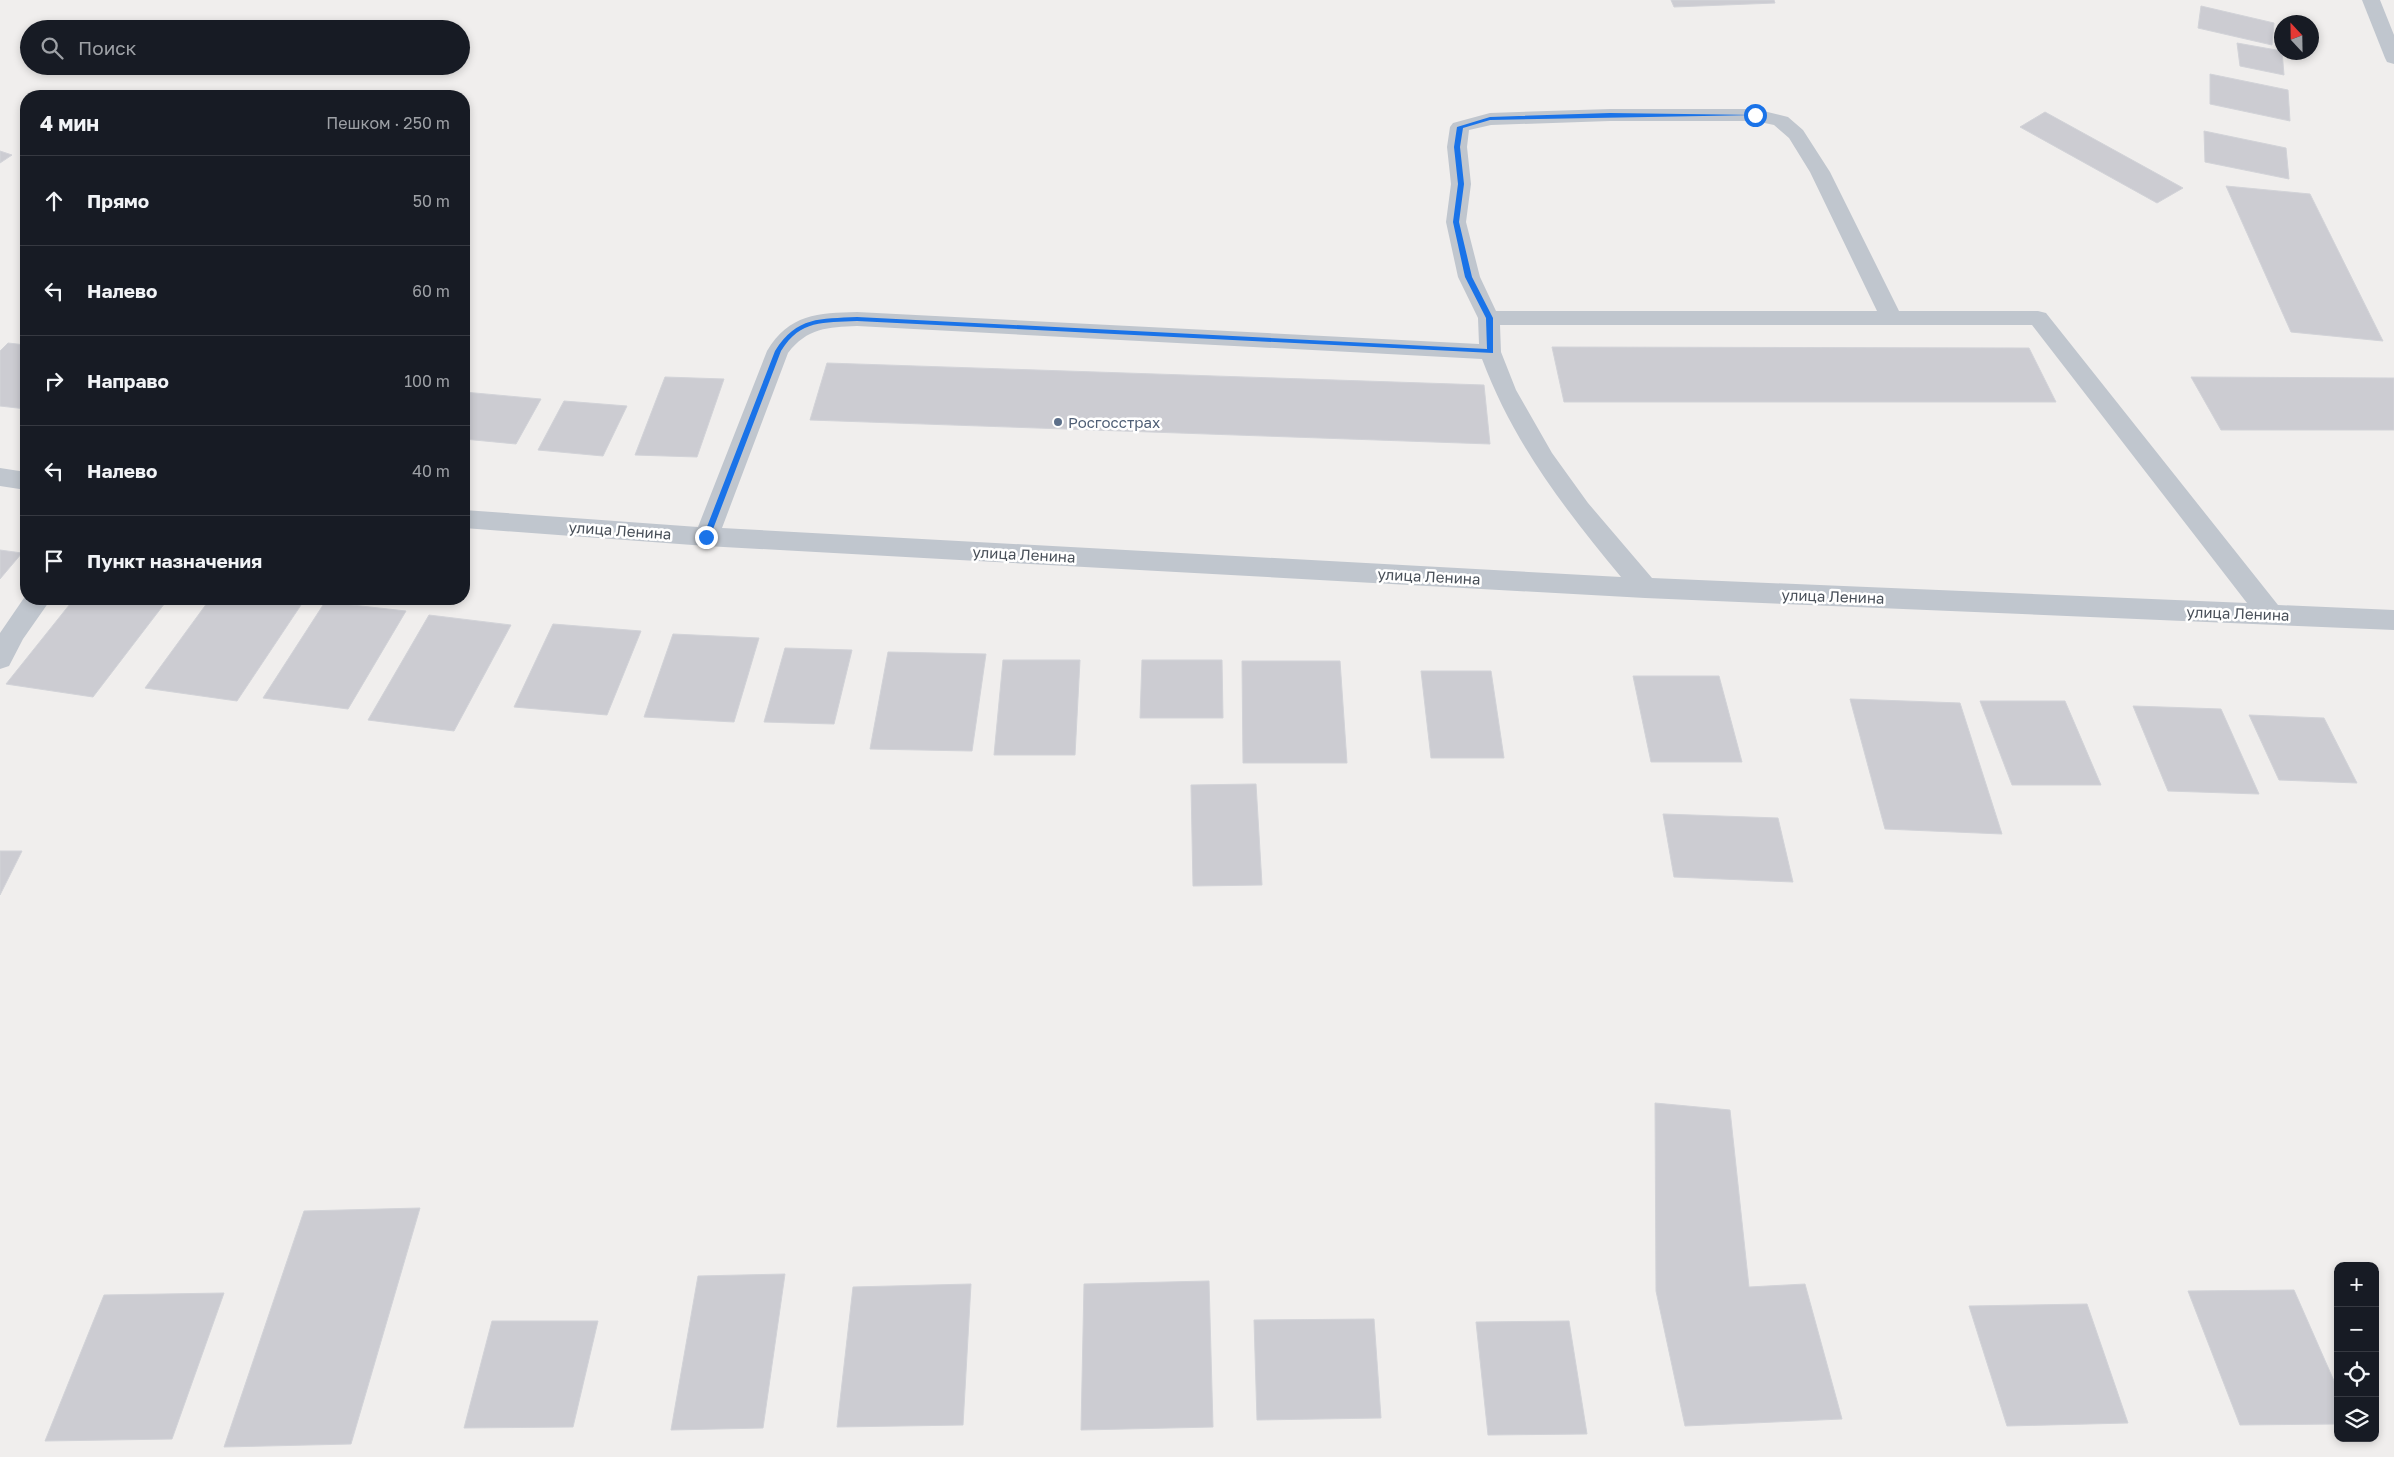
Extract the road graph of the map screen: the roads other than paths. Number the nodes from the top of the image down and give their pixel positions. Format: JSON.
{"nodes":[{"id":1,"x":2371,"y":0,"type":"edge"},
{"id":2,"x":2394,"y":58,"type":"edge"},
{"id":3,"x":1490,"y":318,"type":"junction"},
{"id":4,"x":1892,"y":318,"type":"junction"},
{"id":5,"x":1490,"y":352,"type":"junction"},
{"id":6,"x":0,"y":477,"type":"edge"},
{"id":7,"x":20,"y":480,"type":"edge"},
{"id":8,"x":470,"y":520,"type":"edge"},
{"id":9,"x":706,"y":537,"type":"junction"},
{"id":10,"x":1645,"y":588,"type":"junction"},
{"id":11,"x":34,"y":605,"type":"edge"},
{"id":12,"x":2270,"y":614,"type":"junction"},
{"id":13,"x":2394,"y":620,"type":"edge"},
{"id":14,"x":0,"y":658,"type":"edge"}],
"edges":[{"from":1,"to":2,"type":"street"},
{"from":3,"to":4,"type":"street"},
{"from":3,"to":4,"type":"street"},
{"from":3,"to":5,"type":"street"},
{"from":4,"to":12,"type":"street"},
{"from":5,"to":9,"type":"street"},
{"from":5,"to":10,"type":"street"},
{"from":6,"to":7,"type":"street"},
{"from":8,"to":9,"type":"street","name":"улица Ленина"},
{"from":9,"to":10,"type":"street","name":"улица Ленина"},
{"from":10,"to":12,"type":"street","name":"улица Ленина"},
{"from":11,"to":14,"type":"street"},
{"from":12,"to":13,"type":"street","name":"улица Ленина"}]}
